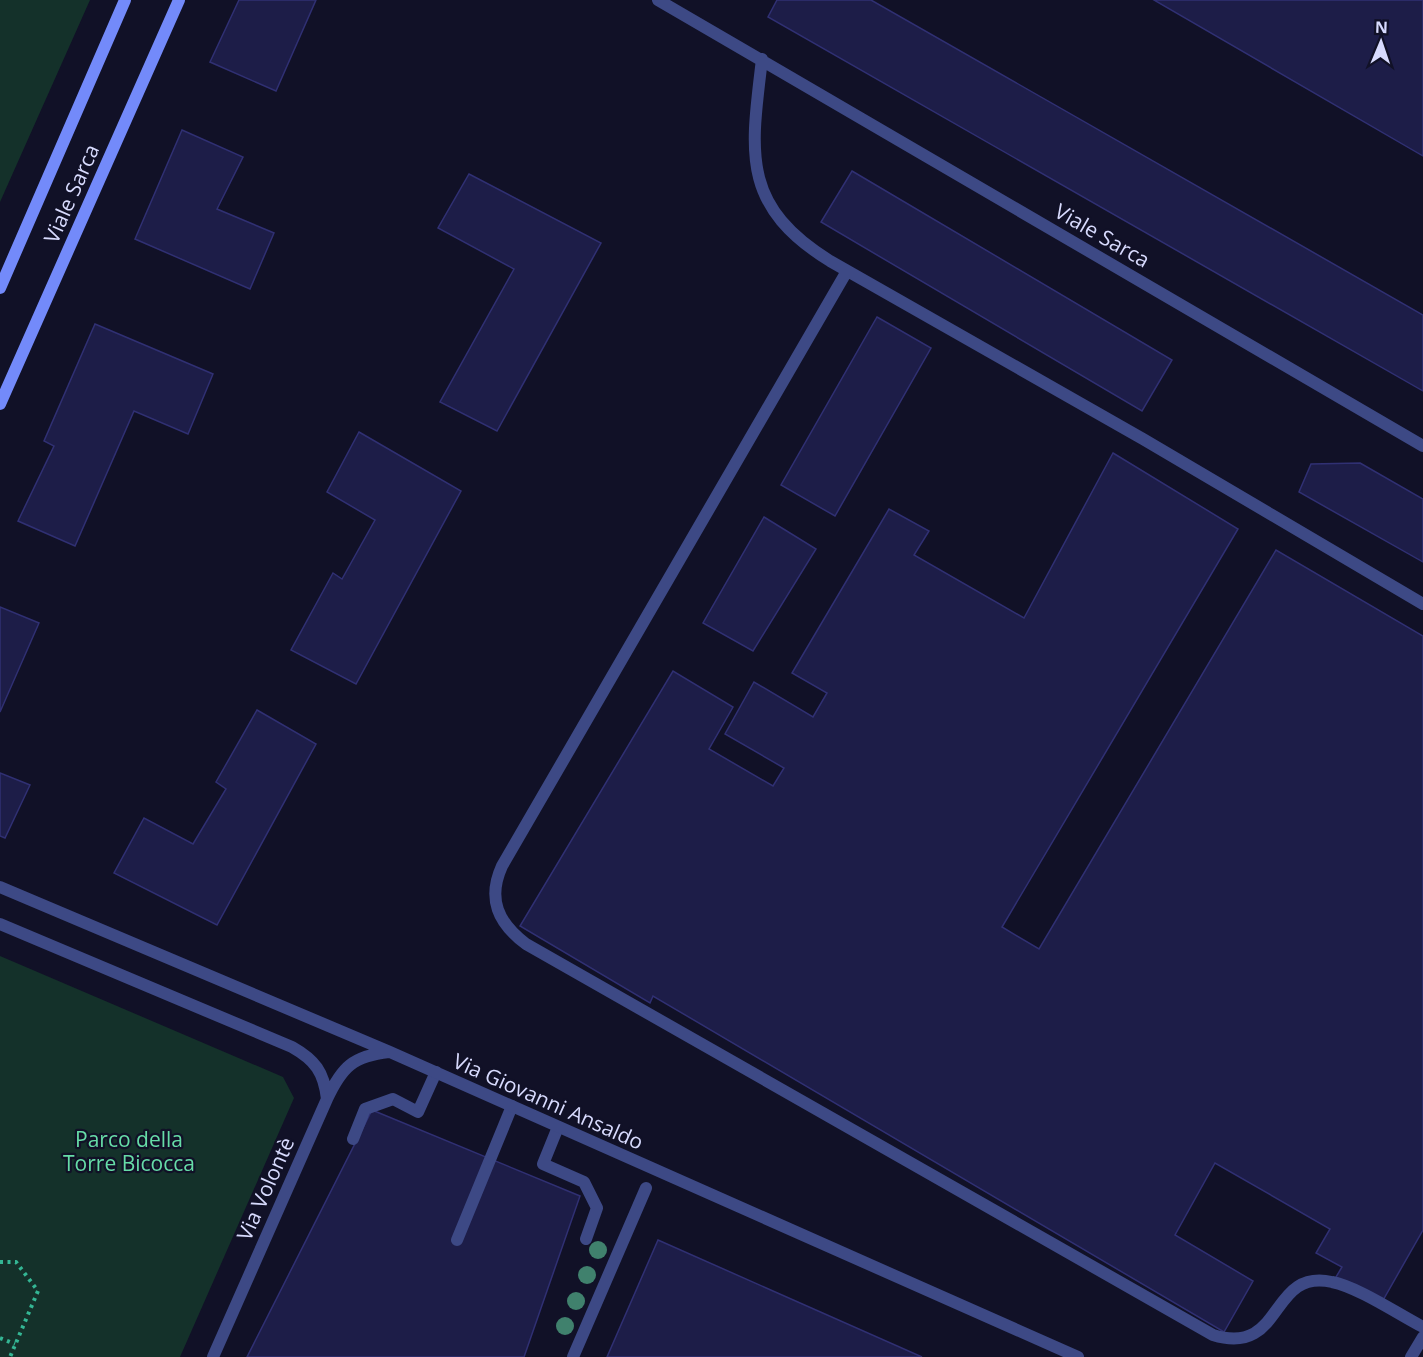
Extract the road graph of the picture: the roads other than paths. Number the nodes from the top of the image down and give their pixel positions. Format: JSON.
{"nodes":[{"id":1,"x":125,"y":0,"type":"edge"},
{"id":2,"x":179,"y":0,"type":"edge"},
{"id":3,"x":662,"y":1,"type":"edge"},
{"id":4,"x":762,"y":59,"type":"junction"},
{"id":5,"x":848,"y":271,"type":"junction"},
{"id":6,"x":0,"y":288,"type":"edge"},
{"id":7,"x":0,"y":404,"type":"edge"},
{"id":8,"x":1423,"y":446,"type":"edge"},
{"id":9,"x":1423,"y":604,"type":"edge"},
{"id":10,"x":0,"y":887,"type":"edge"},
{"id":11,"x":0,"y":924,"type":"edge"},
{"id":12,"x":390,"y":1052,"type":"junction"},
{"id":13,"x":436,"y":1072,"type":"junction"},
{"id":14,"x":327,"y":1099,"type":"junction"},
{"id":15,"x":512,"y":1106,"type":"junction"},
{"id":16,"x":558,"y":1127,"type":"junction"},
{"id":17,"x":353,"y":1139,"type":"dead end"},
{"id":18,"x":646,"y":1188,"type":"dead end"},
{"id":19,"x":586,"y":1239,"type":"dead end"},
{"id":20,"x":457,"y":1240,"type":"dead end"},
{"id":21,"x":1423,"y":1327,"type":"edge"},
{"id":22,"x":1423,"y":1337,"type":"edge"},
{"id":23,"x":213,"y":1357,"type":"edge"},
{"id":24,"x":573,"y":1357,"type":"edge"},
{"id":25,"x":1078,"y":1357,"type":"edge"},
{"id":26,"x":1411,"y":1357,"type":"edge"}],
"edges":[{"from":1,"to":6,"type":"street","name":"Viale Sarca"},
{"from":2,"to":7,"type":"street","name":"Viale Sarca"},
{"from":3,"to":4,"type":"street","name":"Viale Sarca"},
{"from":4,"to":5,"type":"street"},
{"from":4,"to":8,"type":"street","name":"Viale Sarca"},
{"from":5,"to":9,"type":"street"},
{"from":5,"to":21,"type":"street"},
{"from":10,"to":12,"type":"street","name":"Via Giovanni Ansaldo"},
{"from":11,"to":14,"type":"street"},
{"from":12,"to":13,"type":"street","name":"Via Giovanni Ansaldo"},
{"from":12,"to":14,"type":"street","name":"Via Volontè"},
{"from":13,"to":15,"type":"street","name":"Via Giovanni Ansaldo"},
{"from":13,"to":17,"type":"street"},
{"from":14,"to":23,"type":"street","name":"Via Volontè"},
{"from":15,"to":16,"type":"street","name":"Via Giovanni Ansaldo"},
{"from":15,"to":20,"type":"street"},
{"from":16,"to":19,"type":"street"},
{"from":16,"to":25,"type":"street","name":"Via Giovanni Ansaldo"},
{"from":18,"to":24,"type":"street"},
{"from":22,"to":26,"type":"street"}]}
